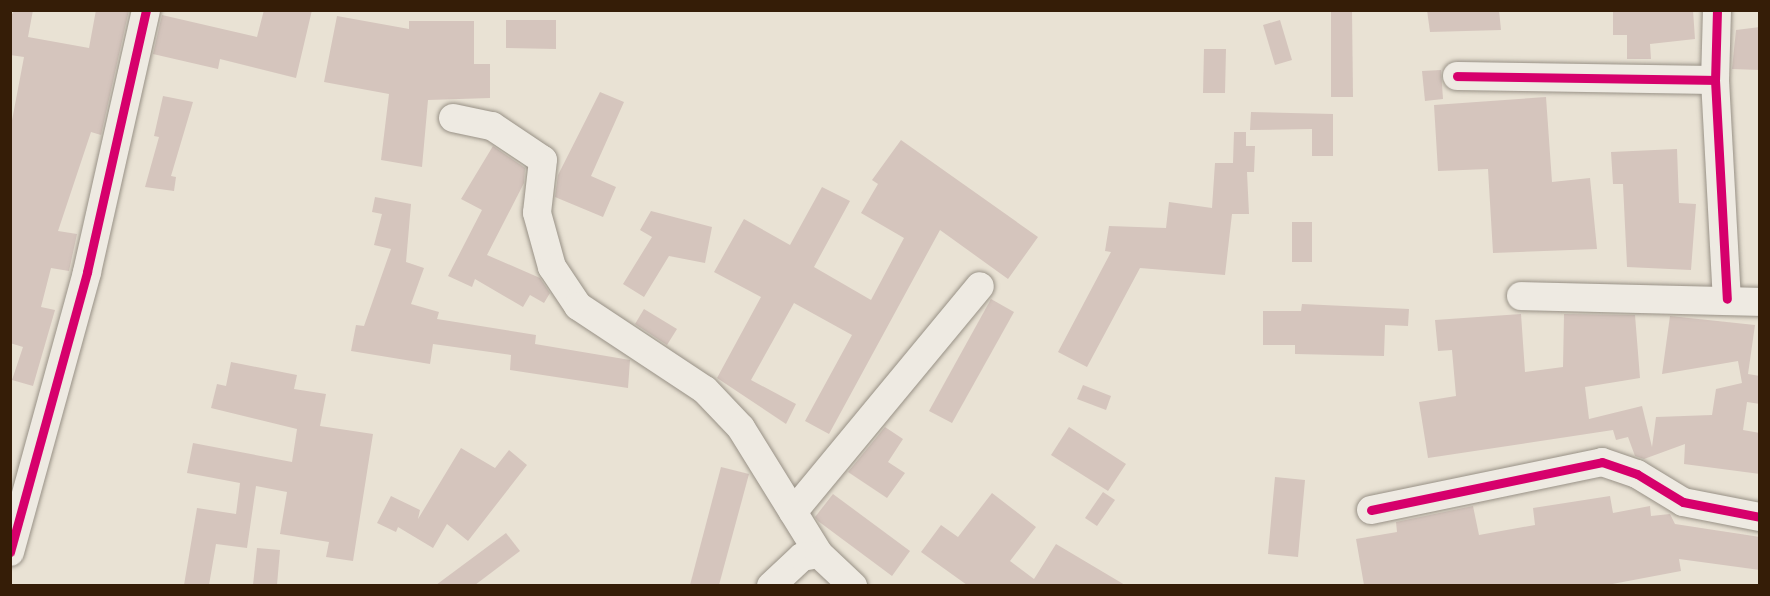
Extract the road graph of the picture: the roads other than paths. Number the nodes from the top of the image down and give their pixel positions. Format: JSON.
{"nodes":[{"id":1,"x":146,"y":10,"type":"edge"},
{"id":2,"x":1717,"y":10,"type":"edge"},
{"id":3,"x":1457,"y":76,"type":"dead end"},
{"id":4,"x":1715,"y":80,"type":"junction"},
{"id":5,"x":453,"y":118,"type":"dead end"},
{"id":6,"x":980,"y":286,"type":"dead end"},
{"id":7,"x":1521,"y":296,"type":"dead end"},
{"id":8,"x":1727,"y":299,"type":"junction"},
{"id":9,"x":1760,"y":303,"type":"edge"},
{"id":10,"x":1371,"y":510,"type":"dead end"},
{"id":11,"x":793,"y":512,"type":"junction"},
{"id":12,"x":1760,"y":517,"type":"edge"},
{"id":13,"x":10,"y":552,"type":"edge"},
{"id":14,"x":819,"y":554,"type":"junction"},
{"id":15,"x":771,"y":585,"type":"edge"},
{"id":16,"x":853,"y":585,"type":"edge"}],
"edges":[{"from":1,"to":13,"type":"street"},
{"from":2,"to":4,"type":"street"},
{"from":3,"to":4,"type":"street"},
{"from":4,"to":8,"type":"street"},
{"from":5,"to":11,"type":"street"},
{"from":6,"to":11,"type":"street"},
{"from":7,"to":8,"type":"street"},
{"from":8,"to":9,"type":"street"},
{"from":10,"to":12,"type":"street"},
{"from":11,"to":14,"type":"street"},
{"from":14,"to":15,"type":"street"},
{"from":14,"to":16,"type":"street"}]}
